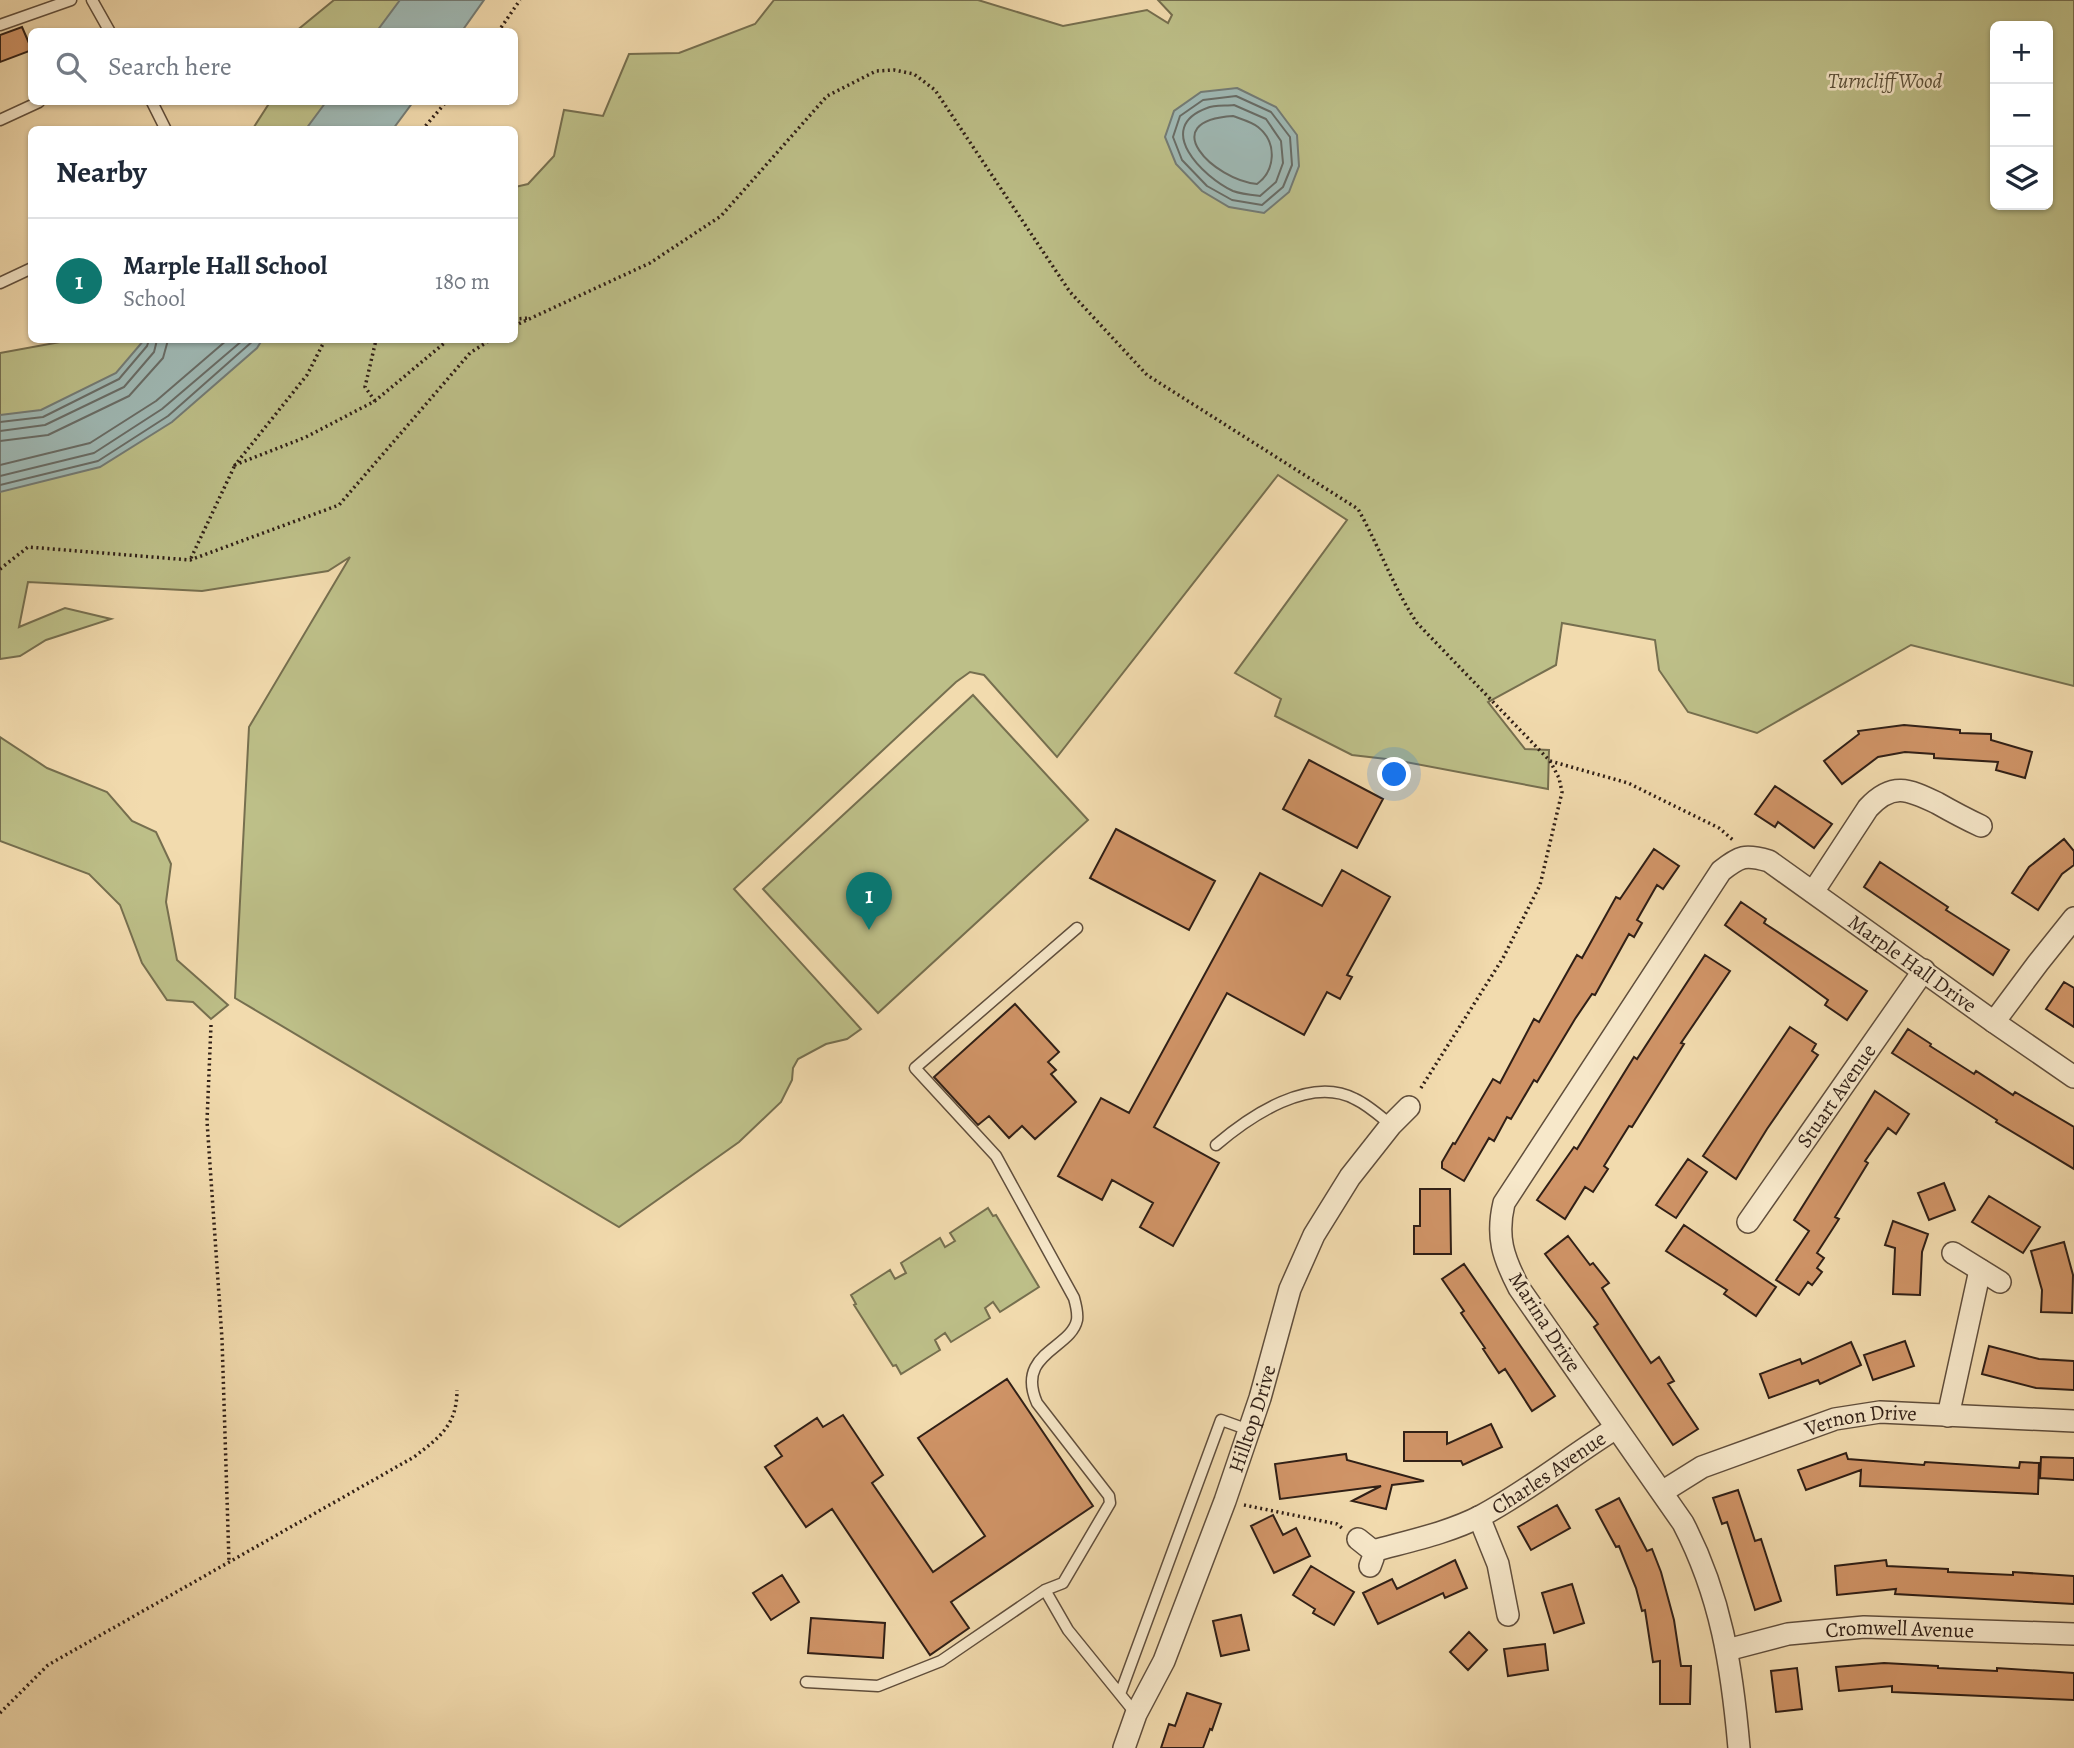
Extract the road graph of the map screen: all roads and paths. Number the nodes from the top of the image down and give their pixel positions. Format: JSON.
{"nodes":[{"id":1,"x":71,"y":0,"type":"edge"},
{"id":2,"x":92,"y":0,"type":"edge"},
{"id":3,"x":520,"y":0,"type":"edge"},
{"id":4,"x":0,"y":25,"type":"edge"},
{"id":5,"x":108,"y":28,"type":"edge"},
{"id":6,"x":501,"y":28,"type":"edge"},
{"id":7,"x":32,"y":105,"type":"edge"},
{"id":8,"x":154,"y":105,"type":"edge"},
{"id":9,"x":443,"y":105,"type":"edge"},
{"id":10,"x":0,"y":120,"type":"edge"},
{"id":11,"x":164,"y":126,"type":"edge"},
{"id":12,"x":425,"y":126,"type":"edge"},
{"id":13,"x":28,"y":270,"type":"edge"},
{"id":14,"x":0,"y":283,"type":"edge"},
{"id":15,"x":532,"y":317,"type":"junction"},
{"id":16,"x":518,"y":319,"type":"edge"},
{"id":17,"x":518,"y":324,"type":"edge"},
{"id":18,"x":324,"y":343,"type":"edge"},
{"id":19,"x":375,"y":343,"type":"edge"},
{"id":20,"x":445,"y":343,"type":"edge"},
{"id":21,"x":485,"y":343,"type":"edge"},
{"id":22,"x":375,"y":401,"type":"junction"},
{"id":23,"x":235,"y":466,"type":"junction"},
{"id":24,"x":190,"y":560,"type":"junction"},
{"id":25,"x":0,"y":569,"type":"edge"},
{"id":26,"x":1550,"y":761,"type":"junction"},
{"id":27,"x":1971,"y":828,"type":"dead end"},
{"id":28,"x":1750,"y":856,"type":"junction"},
{"id":29,"x":1813,"y":892,"type":"junction"},
{"id":30,"x":2074,"y":919,"type":"edge"},
{"id":31,"x":1077,"y":928,"type":"dead end"},
{"id":32,"x":1924,"y":970,"type":"junction"},
{"id":33,"x":1994,"y":1022,"type":"junction"},
{"id":34,"x":211,"y":1025,"type":"dead end"},
{"id":35,"x":2074,"y":1077,"type":"edge"},
{"id":36,"x":1409,"y":1107,"type":"joint"},
{"id":37,"x":1391,"y":1125,"type":"junction"},
{"id":38,"x":1216,"y":1144,"type":"dead end"},
{"id":39,"x":1748,"y":1222,"type":"dead end"},
{"id":40,"x":1953,"y":1253,"type":"dead end"},
{"id":41,"x":1980,"y":1269,"type":"junction"},
{"id":42,"x":2000,"y":1282,"type":"dead end"},
{"id":43,"x":457,"y":1390,"type":"dead end"},
{"id":44,"x":1948,"y":1416,"type":"junction"},
{"id":45,"x":2074,"y":1421,"type":"edge"},
{"id":46,"x":1616,"y":1428,"type":"junction"},
{"id":47,"x":1248,"y":1430,"type":"junction"},
{"id":48,"x":1662,"y":1492,"type":"junction"},
{"id":49,"x":1225,"y":1501,"type":"junction"},
{"id":50,"x":1479,"y":1517,"type":"junction"},
{"id":51,"x":1367,"y":1552,"type":"joint"},
{"id":52,"x":229,"y":1562,"type":"junction"},
{"id":53,"x":1045,"y":1590,"type":"junction"},
{"id":54,"x":1508,"y":1615,"type":"dead end"},
{"id":55,"x":2074,"y":1634,"type":"edge"},
{"id":56,"x":1727,"y":1650,"type":"junction"},
{"id":57,"x":806,"y":1682,"type":"dead end"},
{"id":58,"x":1120,"y":1694,"type":"junction"},
{"id":59,"x":0,"y":1713,"type":"edge"},
{"id":60,"x":1136,"y":1714,"type":"junction"},
{"id":61,"x":1124,"y":1748,"type":"edge"},
{"id":62,"x":1739,"y":1748,"type":"edge"}],
"edges":[{"from":1,"to":4,"type":"lane"},
{"from":2,"to":5,"type":"lane"},
{"from":3,"to":6,"type":"path"},
{"from":7,"to":10,"type":"lane"},
{"from":8,"to":11,"type":"lane"},
{"from":9,"to":12,"type":"path"},
{"from":13,"to":14,"type":"lane"},
{"from":15,"to":16,"type":"path"},
{"from":15,"to":17,"type":"path"},
{"from":15,"to":26,"type":"path"},
{"from":18,"to":23,"type":"path"},
{"from":19,"to":22,"type":"path"},
{"from":20,"to":22,"type":"path"},
{"from":21,"to":24,"type":"path"},
{"from":22,"to":23,"type":"path"},
{"from":23,"to":24,"type":"path"},
{"from":24,"to":25,"type":"path"},
{"from":26,"to":28,"type":"path"},
{"from":26,"to":36,"type":"path"},
{"from":27,"to":29,"type":"street"},
{"from":28,"to":29,"type":"street","name":"Marple Hall Drive"},
{"from":28,"to":46,"type":"street","name":"Marina Drive"},
{"from":29,"to":32,"type":"street","name":"Marple Hall Drive"},
{"from":30,"to":33,"type":"street"},
{"from":31,"to":53,"type":"lane"},
{"from":32,"to":33,"type":"street","name":"Marple Hall Drive"},
{"from":32,"to":39,"type":"street","name":"Stuart Avenue"},
{"from":33,"to":35,"type":"street","name":"Marple Hall Drive"},
{"from":34,"to":52,"type":"path"},
{"from":36,"to":37,"type":"street","name":"Hilltop Drive"},
{"from":37,"to":38,"type":"lane"},
{"from":37,"to":47,"type":"street","name":"Hilltop Drive"},
{"from":40,"to":41,"type":"street"},
{"from":41,"to":42,"type":"street"},
{"from":41,"to":44,"type":"street"},
{"from":43,"to":52,"type":"path"},
{"from":44,"to":45,"type":"street","name":"Vernon Drive"},
{"from":44,"to":48,"type":"street","name":"Vernon Drive"},
{"from":46,"to":48,"type":"street","name":"Marina Drive"},
{"from":46,"to":50,"type":"street","name":"Charles Avenue"},
{"from":47,"to":49,"type":"street","name":"Hilltop Drive"},
{"from":47,"to":58,"type":"lane"},
{"from":48,"to":56,"type":"street","name":"Marina Drive"},
{"from":49,"to":51,"type":"path"},
{"from":49,"to":60,"type":"street","name":"Hilltop Drive"},
{"from":50,"to":51,"type":"street","name":"Charles Avenue"},
{"from":50,"to":54,"type":"street","name":"Charles Avenue"},
{"from":52,"to":59,"type":"path"},
{"from":53,"to":57,"type":"lane"},
{"from":53,"to":58,"type":"lane"},
{"from":55,"to":56,"type":"street","name":"Cromwell Avenue"},
{"from":56,"to":62,"type":"street","name":"Marina Drive"},
{"from":58,"to":60,"type":"lane"},
{"from":60,"to":61,"type":"street","name":"Hilltop Drive"}]}
